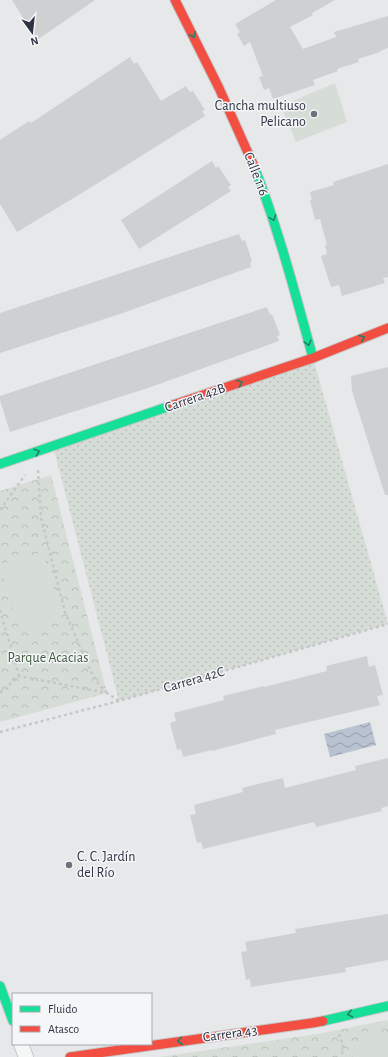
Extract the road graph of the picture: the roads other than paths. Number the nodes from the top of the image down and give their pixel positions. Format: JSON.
{"nodes":[{"id":1,"x":175,"y":0,"type":"edge"},
{"id":2,"x":388,"y":328,"type":"edge"},
{"id":3,"x":313,"y":358,"type":"junction"},
{"id":4,"x":0,"y":464,"type":"edge"},
{"id":5,"x":0,"y":986,"type":"edge"},
{"id":6,"x":388,"y":1006,"type":"edge"},
{"id":7,"x":12,"y":1019,"type":"edge"},
{"id":8,"x":21,"y":1045,"type":"edge"},
{"id":9,"x":26,"y":1057,"type":"edge"},
{"id":10,"x":70,"y":1057,"type":"edge"}],
"edges":[{"from":1,"to":3,"type":"street","name":"Calle 116","one_way":true},
{"from":3,"to":2,"type":"street","name":"Carrera 42B","one_way":true},
{"from":4,"to":3,"type":"street","name":"Carrera 42B","one_way":true},
{"from":5,"to":7,"type":"street"},
{"from":6,"to":10,"type":"street","name":"Carrera 43","one_way":true},
{"from":8,"to":9,"type":"street"}]}
